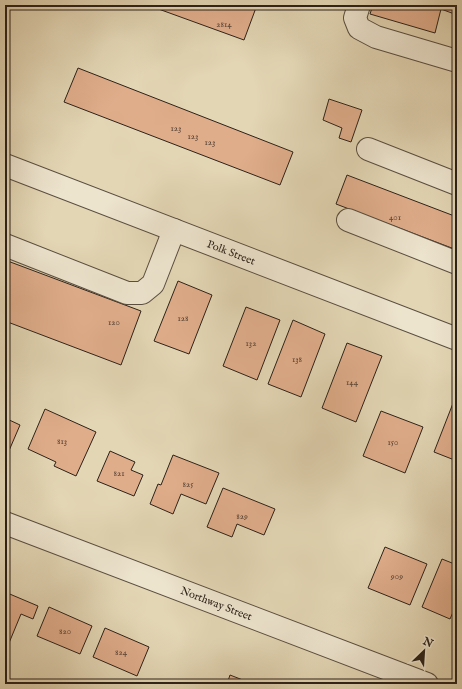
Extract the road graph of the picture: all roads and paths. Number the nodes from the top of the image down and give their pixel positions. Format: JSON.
{"nodes":[{"id":1,"x":359,"y":5,"type":"edge"},
{"id":2,"x":457,"y":60,"type":"edge"},
{"id":3,"x":368,"y":149,"type":"dead end"},
{"id":4,"x":5,"y":165,"type":"edge"},
{"id":5,"x":457,"y":184,"type":"edge"},
{"id":6,"x":348,"y":220,"type":"dead end"},
{"id":7,"x":174,"y":230,"type":"junction"},
{"id":8,"x":5,"y":245,"type":"edge"},
{"id":9,"x":457,"y":263,"type":"edge"},
{"id":10,"x":457,"y":339,"type":"edge"},
{"id":11,"x":5,"y":523,"type":"edge"},
{"id":12,"x":427,"y":684,"type":"edge"}],
"edges":[{"from":1,"to":2,"type":"street"},
{"from":3,"to":5,"type":"street"},
{"from":4,"to":7,"type":"street","name":"Polk Street"},
{"from":6,"to":9,"type":"street"},
{"from":7,"to":8,"type":"street"},
{"from":7,"to":10,"type":"street","name":"Polk Street"},
{"from":11,"to":12,"type":"street","name":"Northway Street"}]}
